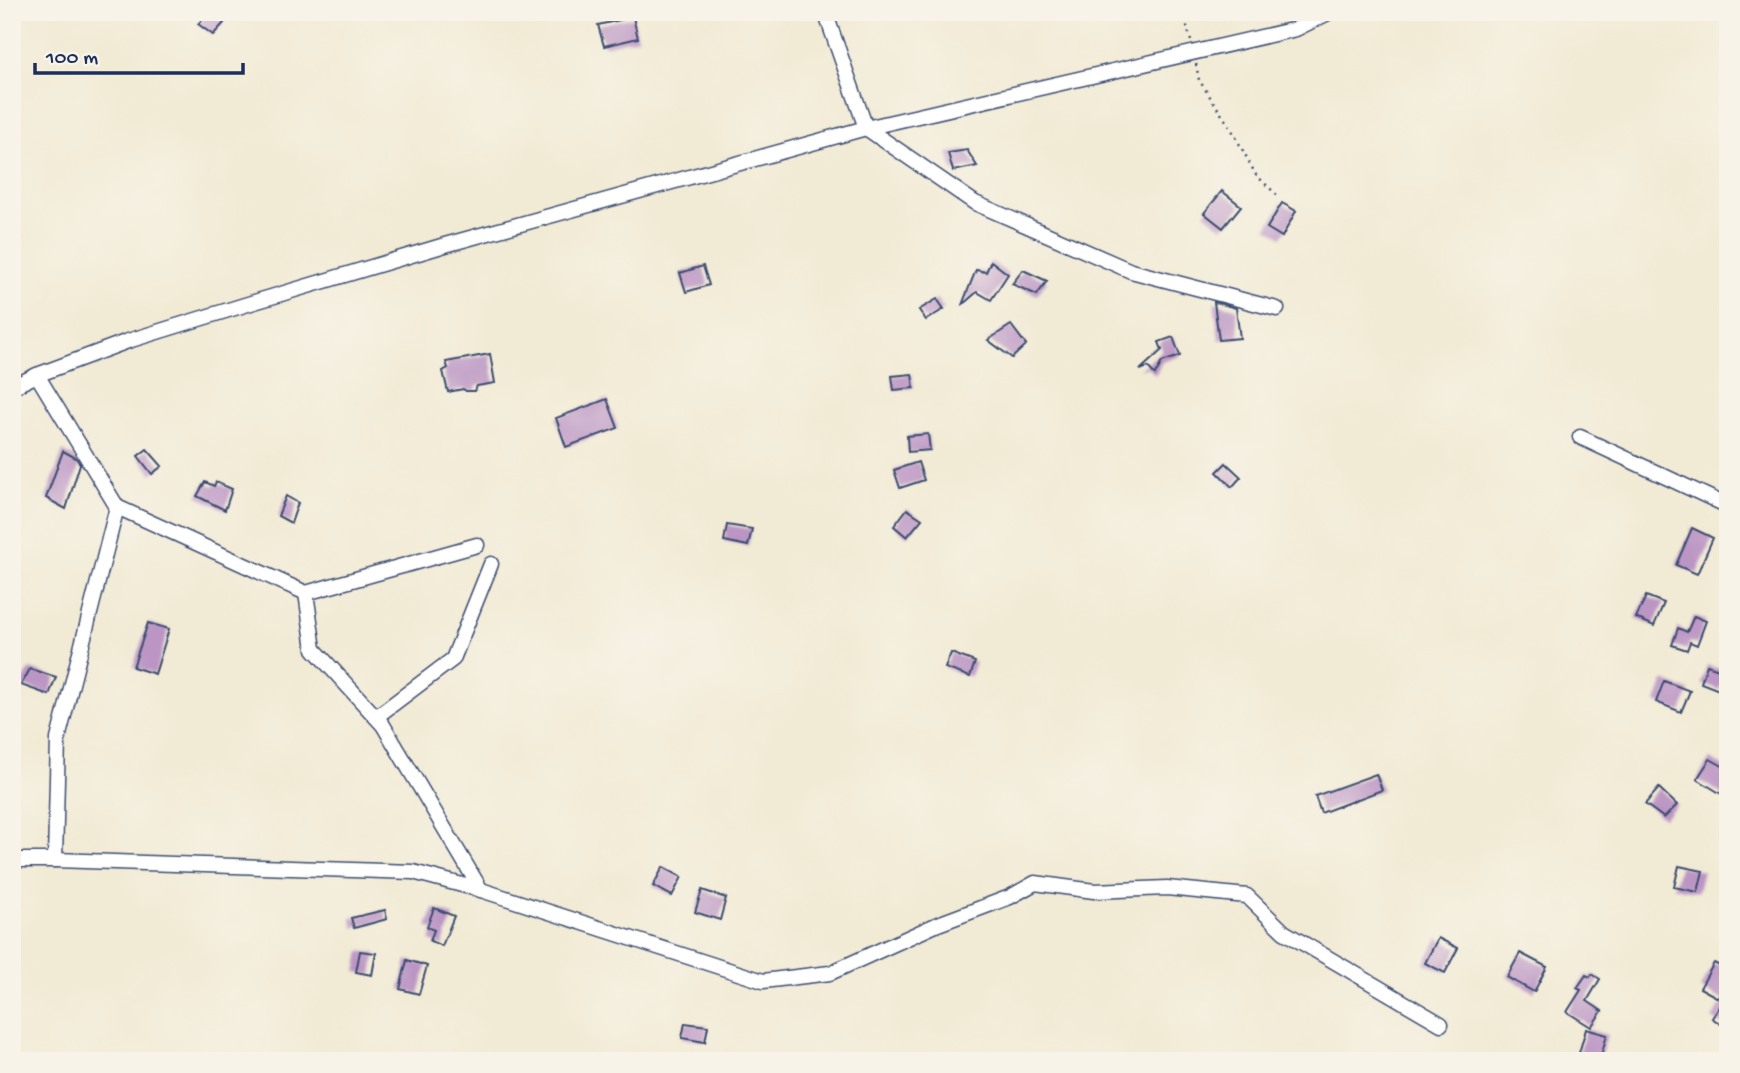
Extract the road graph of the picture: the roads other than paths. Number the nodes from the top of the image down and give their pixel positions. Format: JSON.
{"nodes":[{"id":1,"x":825,"y":12,"type":"edge"},
{"id":2,"x":1330,"y":12,"type":"edge"},
{"id":3,"x":866,"y":128,"type":"junction"},
{"id":4,"x":1277,"y":309,"type":"dead end"},
{"id":5,"x":37,"y":375,"type":"junction"},
{"id":6,"x":12,"y":387,"type":"edge"},
{"id":7,"x":1580,"y":437,"type":"dead end"},
{"id":8,"x":1728,"y":506,"type":"edge"},
{"id":9,"x":117,"y":507,"type":"junction"},
{"id":10,"x":477,"y":545,"type":"dead end"},
{"id":11,"x":491,"y":564,"type":"dead end"},
{"id":12,"x":306,"y":593,"type":"junction"},
{"id":13,"x":376,"y":717,"type":"junction"},
{"id":14,"x":12,"y":860,"type":"edge"},
{"id":15,"x":55,"y":860,"type":"junction"},
{"id":16,"x":481,"y":890,"type":"junction"},
{"id":17,"x":1441,"y":1024,"type":"dead end"}],
"edges":[{"from":1,"to":3,"type":"street"},
{"from":2,"to":3,"type":"street"},
{"from":3,"to":4,"type":"street"},
{"from":3,"to":5,"type":"street"},
{"from":5,"to":6,"type":"street"},
{"from":5,"to":9,"type":"street"},
{"from":7,"to":8,"type":"street"},
{"from":9,"to":12,"type":"street"},
{"from":9,"to":15,"type":"street"},
{"from":10,"to":12,"type":"street"},
{"from":11,"to":13,"type":"street"},
{"from":12,"to":13,"type":"street"},
{"from":13,"to":16,"type":"street"},
{"from":14,"to":15,"type":"street"},
{"from":15,"to":16,"type":"street"},
{"from":16,"to":17,"type":"street"}]}
